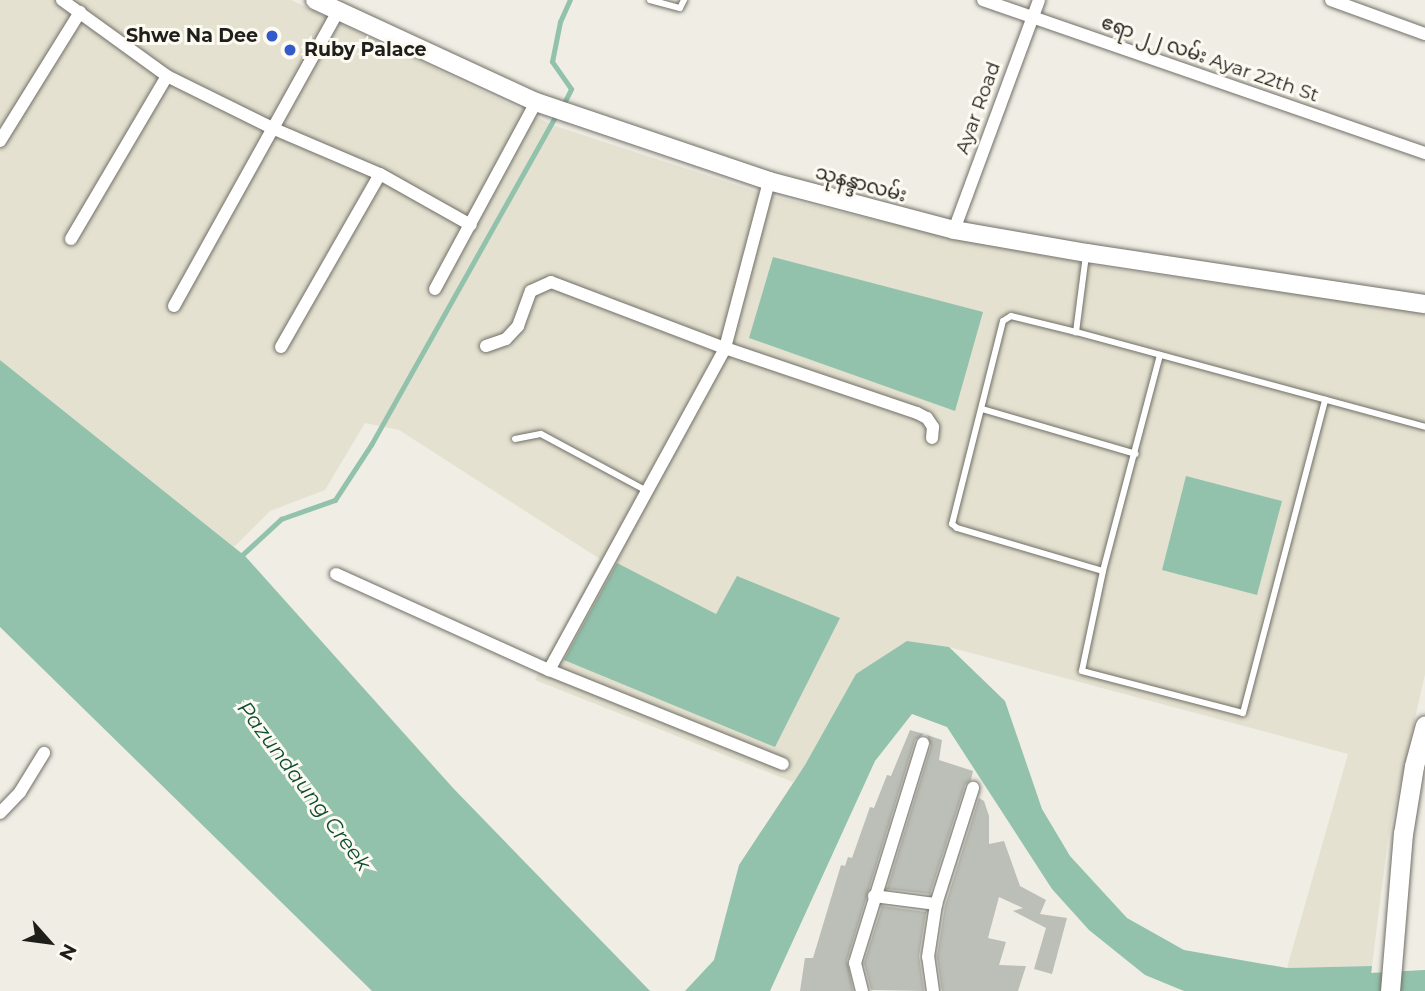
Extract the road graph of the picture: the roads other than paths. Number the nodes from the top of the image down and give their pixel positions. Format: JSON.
{"nodes":[{"id":1,"x":62,"y":0,"type":"edge"},
{"id":2,"x":315,"y":0,"type":"edge"},
{"id":3,"x":650,"y":0,"type":"edge"},
{"id":4,"x":684,"y":0,"type":"edge"},
{"id":5,"x":983,"y":0,"type":"edge"},
{"id":6,"x":1039,"y":0,"type":"edge"},
{"id":7,"x":1331,"y":0,"type":"edge"},
{"id":8,"x":80,"y":12,"type":"junction"},
{"id":9,"x":337,"y":13,"type":"junction"},
{"id":10,"x":1032,"y":18,"type":"junction"},
{"id":11,"x":1425,"y":34,"type":"edge"},
{"id":12,"x":167,"y":76,"type":"junction"},
{"id":13,"x":536,"y":102,"type":"junction"},
{"id":14,"x":272,"y":128,"type":"junction"},
{"id":15,"x":0,"y":141,"type":"edge"},
{"id":16,"x":1425,"y":153,"type":"edge"},
{"id":17,"x":380,"y":174,"type":"junction"},
{"id":18,"x":769,"y":181,"type":"junction"},
{"id":19,"x":471,"y":225,"type":"junction"},
{"id":20,"x":954,"y":230,"type":"junction"},
{"id":21,"x":71,"y":239,"type":"dead end"},
{"id":22,"x":1087,"y":253,"type":"junction"},
{"id":23,"x":435,"y":289,"type":"dead end"},
{"id":24,"x":1425,"y":304,"type":"edge"},
{"id":25,"x":174,"y":306,"type":"dead end"},
{"id":26,"x":1076,"y":332,"type":"junction"},
{"id":27,"x":486,"y":346,"type":"dead end"},
{"id":28,"x":281,"y":347,"type":"dead end"},
{"id":29,"x":725,"y":348,"type":"junction"},
{"id":30,"x":1160,"y":355,"type":"junction"},
{"id":31,"x":1325,"y":400,"type":"junction"},
{"id":32,"x":982,"y":408,"type":"junction"},
{"id":33,"x":1425,"y":427,"type":"edge"},
{"id":34,"x":932,"y":438,"type":"dead end"},
{"id":35,"x":515,"y":439,"type":"dead end"},
{"id":36,"x":1136,"y":454,"type":"junction"},
{"id":37,"x":647,"y":491,"type":"junction"},
{"id":38,"x":1102,"y":571,"type":"junction"},
{"id":39,"x":336,"y":573,"type":"dead end"},
{"id":40,"x":549,"y":670,"type":"junction"},
{"id":41,"x":1425,"y":725,"type":"edge"},
{"id":42,"x":923,"y":743,"type":"dead end"},
{"id":43,"x":44,"y":753,"type":"dead end"},
{"id":44,"x":783,"y":764,"type":"dead end"},
{"id":45,"x":973,"y":788,"type":"dead end"},
{"id":46,"x":0,"y":813,"type":"edge"},
{"id":47,"x":874,"y":896,"type":"junction"},
{"id":48,"x":936,"y":904,"type":"junction"},
{"id":49,"x":862,"y":991,"type":"edge"},
{"id":50,"x":933,"y":991,"type":"edge"},
{"id":51,"x":1390,"y":991,"type":"edge"}],
"edges":[{"from":1,"to":8,"type":"street"},
{"from":2,"to":9,"type":"main road","name":"သုနန္ဒာလမ်း"},
{"from":3,"to":4,"type":"lane"},
{"from":5,"to":10,"type":"street","name":"ဧရာ ၂၂ လမ်း Ayar 22th St"},
{"from":6,"to":10,"type":"street","name":"Ayar Road"},
{"from":7,"to":11,"type":"street"},
{"from":8,"to":12,"type":"street"},
{"from":8,"to":15,"type":"street"},
{"from":9,"to":13,"type":"main road","name":"သုနန္ဒာလမ်း"},
{"from":9,"to":14,"type":"street"},
{"from":10,"to":16,"type":"street","name":"ဧရာ ၂၂ လမ်း Ayar 22th St"},
{"from":10,"to":20,"type":"street","name":"Ayar Road"},
{"from":12,"to":14,"type":"street"},
{"from":12,"to":21,"type":"street"},
{"from":13,"to":18,"type":"main road","name":"သုနန္ဒာလမ်း"},
{"from":13,"to":19,"type":"street"},
{"from":14,"to":17,"type":"street"},
{"from":14,"to":25,"type":"street"},
{"from":17,"to":19,"type":"street"},
{"from":17,"to":28,"type":"street"},
{"from":18,"to":20,"type":"main road","name":"သုနန္ဒာလမ်း"},
{"from":18,"to":29,"type":"street"},
{"from":19,"to":23,"type":"street"},
{"from":20,"to":22,"type":"main road","name":"သုနန္ဒာလမ်း"},
{"from":22,"to":24,"type":"main road","name":"သုနန္ဒာလမ်း"},
{"from":22,"to":26,"type":"lane"},
{"from":26,"to":30,"type":"lane"},
{"from":26,"to":32,"type":"lane"},
{"from":27,"to":29,"type":"street"},
{"from":29,"to":34,"type":"street"},
{"from":29,"to":37,"type":"street"},
{"from":30,"to":31,"type":"lane"},
{"from":30,"to":36,"type":"lane"},
{"from":31,"to":33,"type":"lane"},
{"from":31,"to":38,"type":"lane"},
{"from":32,"to":36,"type":"lane"},
{"from":32,"to":38,"type":"lane"},
{"from":35,"to":37,"type":"lane"},
{"from":36,"to":38,"type":"lane"},
{"from":37,"to":40,"type":"street"},
{"from":39,"to":40,"type":"street"},
{"from":40,"to":44,"type":"street"},
{"from":41,"to":51,"type":"main road"},
{"from":42,"to":47,"type":"street"},
{"from":43,"to":46,"type":"street"},
{"from":45,"to":48,"type":"street"},
{"from":47,"to":48,"type":"street"},
{"from":47,"to":49,"type":"street"},
{"from":48,"to":50,"type":"street"}]}
